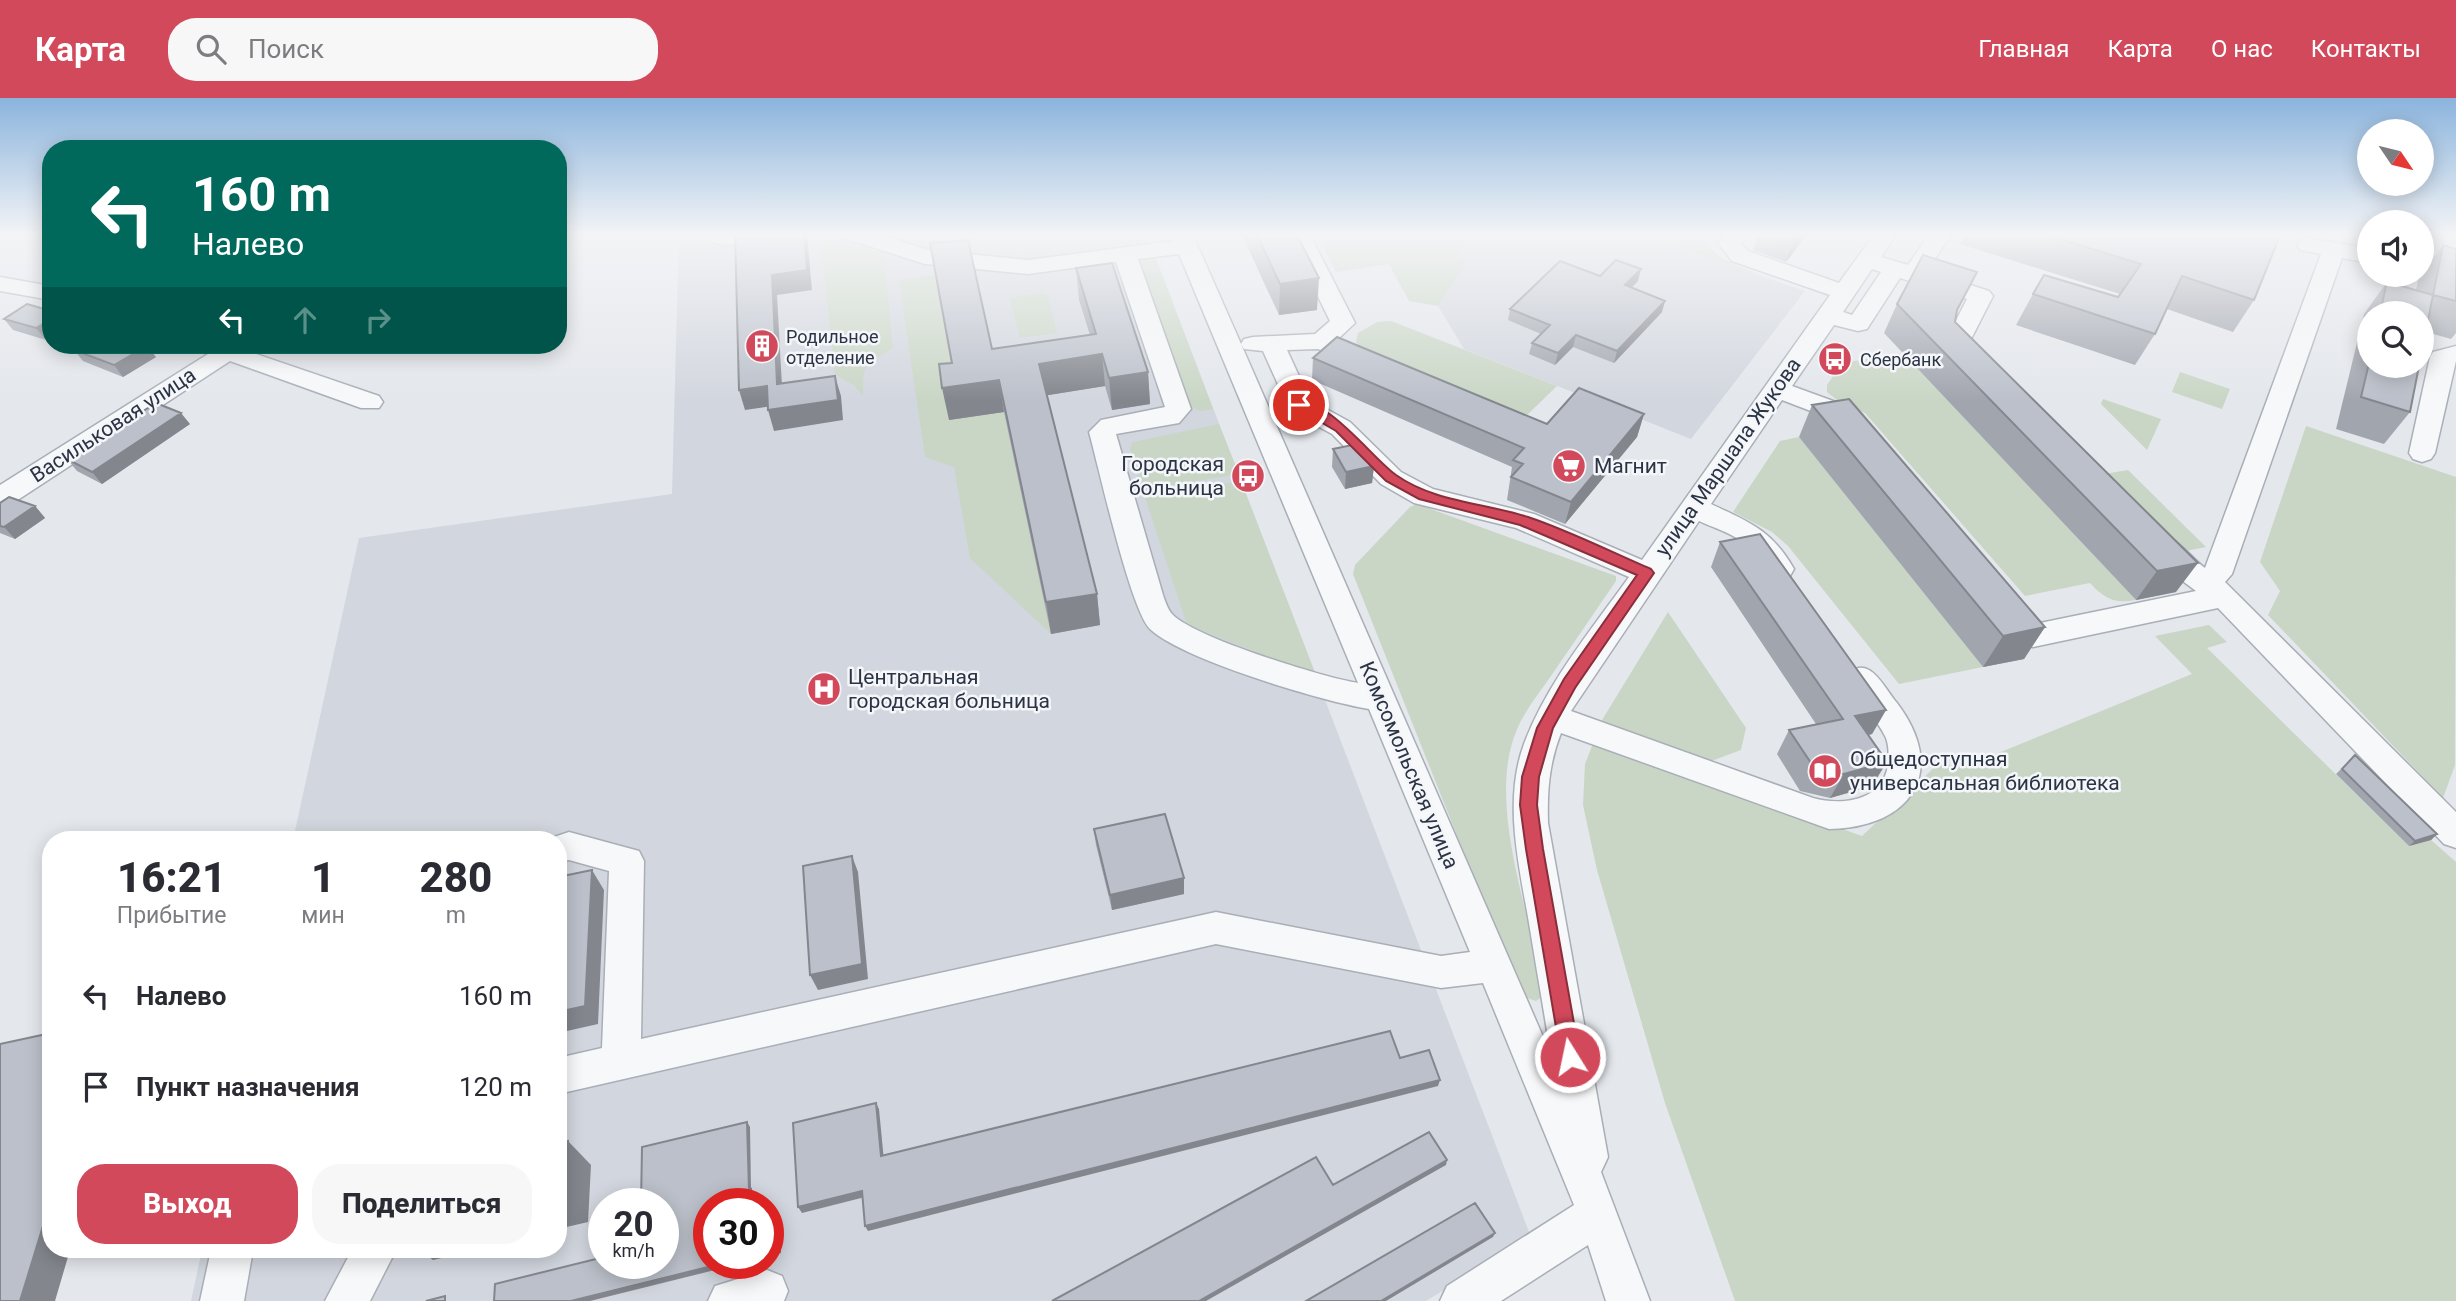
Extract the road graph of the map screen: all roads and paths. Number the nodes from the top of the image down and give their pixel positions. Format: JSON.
{"nodes":[{"id":1,"x":1137,"y":289,"type":"edge"},
{"id":2,"x":1205,"y":289,"type":"edge"},
{"id":3,"x":1326,"y":289,"type":"edge"},
{"id":4,"x":1836,"y":289,"type":"edge"},
{"id":5,"x":1846,"y":289,"type":"edge"},
{"id":6,"x":1888,"y":289,"type":"edge"},
{"id":7,"x":1959,"y":289,"type":"edge"},
{"id":8,"x":2307,"y":289,"type":"edge"},
{"id":9,"x":1844,"y":292,"type":"junction"},
{"id":10,"x":1828,"y":315,"type":"junction"},
{"id":11,"x":1321,"y":341,"type":"junction"},
{"id":12,"x":1272,"y":342,"type":"junction"},
{"id":13,"x":1230,"y":347,"type":"junction"},
{"id":14,"x":2456,"y":353,"type":"edge"},
{"id":15,"x":207,"y":354,"type":"edge"},
{"id":16,"x":233,"y":354,"type":"edge"},
{"id":17,"x":1385,"y":368,"type":"edge"},
{"id":18,"x":1996,"y":378,"type":"edge"},
{"id":19,"x":1775,"y":389,"type":"junction"},
{"id":20,"x":370,"y":402,"type":"dead end"},
{"id":21,"x":1872,"y":446,"type":"edge"},
{"id":22,"x":2422,"y":453,"type":"dead end"},
{"id":23,"x":0,"y":498,"type":"edge"},
{"id":24,"x":1693,"y":507,"type":"junction"},
{"id":25,"x":2146,"y":529,"type":"edge"},
{"id":26,"x":1646,"y":573,"type":"junction"},
{"id":27,"x":2213,"y":589,"type":"junction"},
{"id":28,"x":1997,"y":594,"type":"edge"},
{"id":29,"x":1799,"y":595,"type":"edge"},
{"id":30,"x":1846,"y":661,"type":"edge"},
{"id":31,"x":1380,"y":699,"type":"junction"},
{"id":32,"x":1551,"y":717,"type":"junction"},
{"id":33,"x":2456,"y":834,"type":"edge"},
{"id":34,"x":567,"y":846,"type":"edge"},
{"id":35,"x":1494,"y":965,"type":"junction"},
{"id":36,"x":621,"y":1062,"type":"junction"},
{"id":37,"x":567,"y":1074,"type":"edge"},
{"id":38,"x":1598,"y":1214,"type":"junction"},
{"id":39,"x":230,"y":1258,"type":"edge"},
{"id":40,"x":370,"y":1258,"type":"edge"},
{"id":41,"x":222,"y":1301,"type":"edge"},
{"id":42,"x":346,"y":1301,"type":"edge"},
{"id":43,"x":1462,"y":1301,"type":"edge"},
{"id":44,"x":1628,"y":1301,"type":"edge"}],
"edges":[{"from":1,"to":31,"type":"street"},
{"from":2,"to":13,"type":"street","name":"Комсомольская улица"},
{"from":3,"to":11,"type":"street"},
{"from":4,"to":9,"type":"street"},
{"from":5,"to":9,"type":"street","name":"улица Маршала Жукова"},
{"from":6,"to":10,"type":"street"},
{"from":7,"to":18,"type":"street"},
{"from":8,"to":27,"type":"street"},
{"from":9,"to":10,"type":"street","name":"улица Маршала Жукова"},
{"from":10,"to":19,"type":"street","name":"улица Маршала Жукова"},
{"from":11,"to":12,"type":"street"},
{"from":11,"to":17,"type":"street"},
{"from":12,"to":13,"type":"street"},
{"from":12,"to":26,"type":"street"},
{"from":13,"to":31,"type":"street","name":"Комсомольская улица"},
{"from":14,"to":22,"type":"street"},
{"from":15,"to":23,"type":"street","name":"Васильковая улица"},
{"from":16,"to":20,"type":"street"},
{"from":19,"to":21,"type":"street"},
{"from":19,"to":24,"type":"street","name":"улица Маршала Жукова"},
{"from":24,"to":26,"type":"street","name":"улица Маршала Жукова"},
{"from":24,"to":29,"type":"street"},
{"from":25,"to":27,"type":"street"},
{"from":26,"to":32,"type":"street","name":"улица Маршала Жукова"},
{"from":27,"to":28,"type":"street"},
{"from":27,"to":33,"type":"street"},
{"from":30,"to":32,"type":"street"},
{"from":31,"to":35,"type":"street","name":"Комсомольская улица"},
{"from":32,"to":38,"type":"street","name":"улица Маршала Жукова"},
{"from":34,"to":36,"type":"street"},
{"from":35,"to":36,"type":"street"},
{"from":35,"to":38,"type":"street","name":"Комсомольская улица"},
{"from":36,"to":37,"type":"street"},
{"from":38,"to":43,"type":"street"},
{"from":38,"to":44,"type":"street","name":"Комсомольская улица"},
{"from":39,"to":41,"type":"street"},
{"from":40,"to":42,"type":"street"}]}
